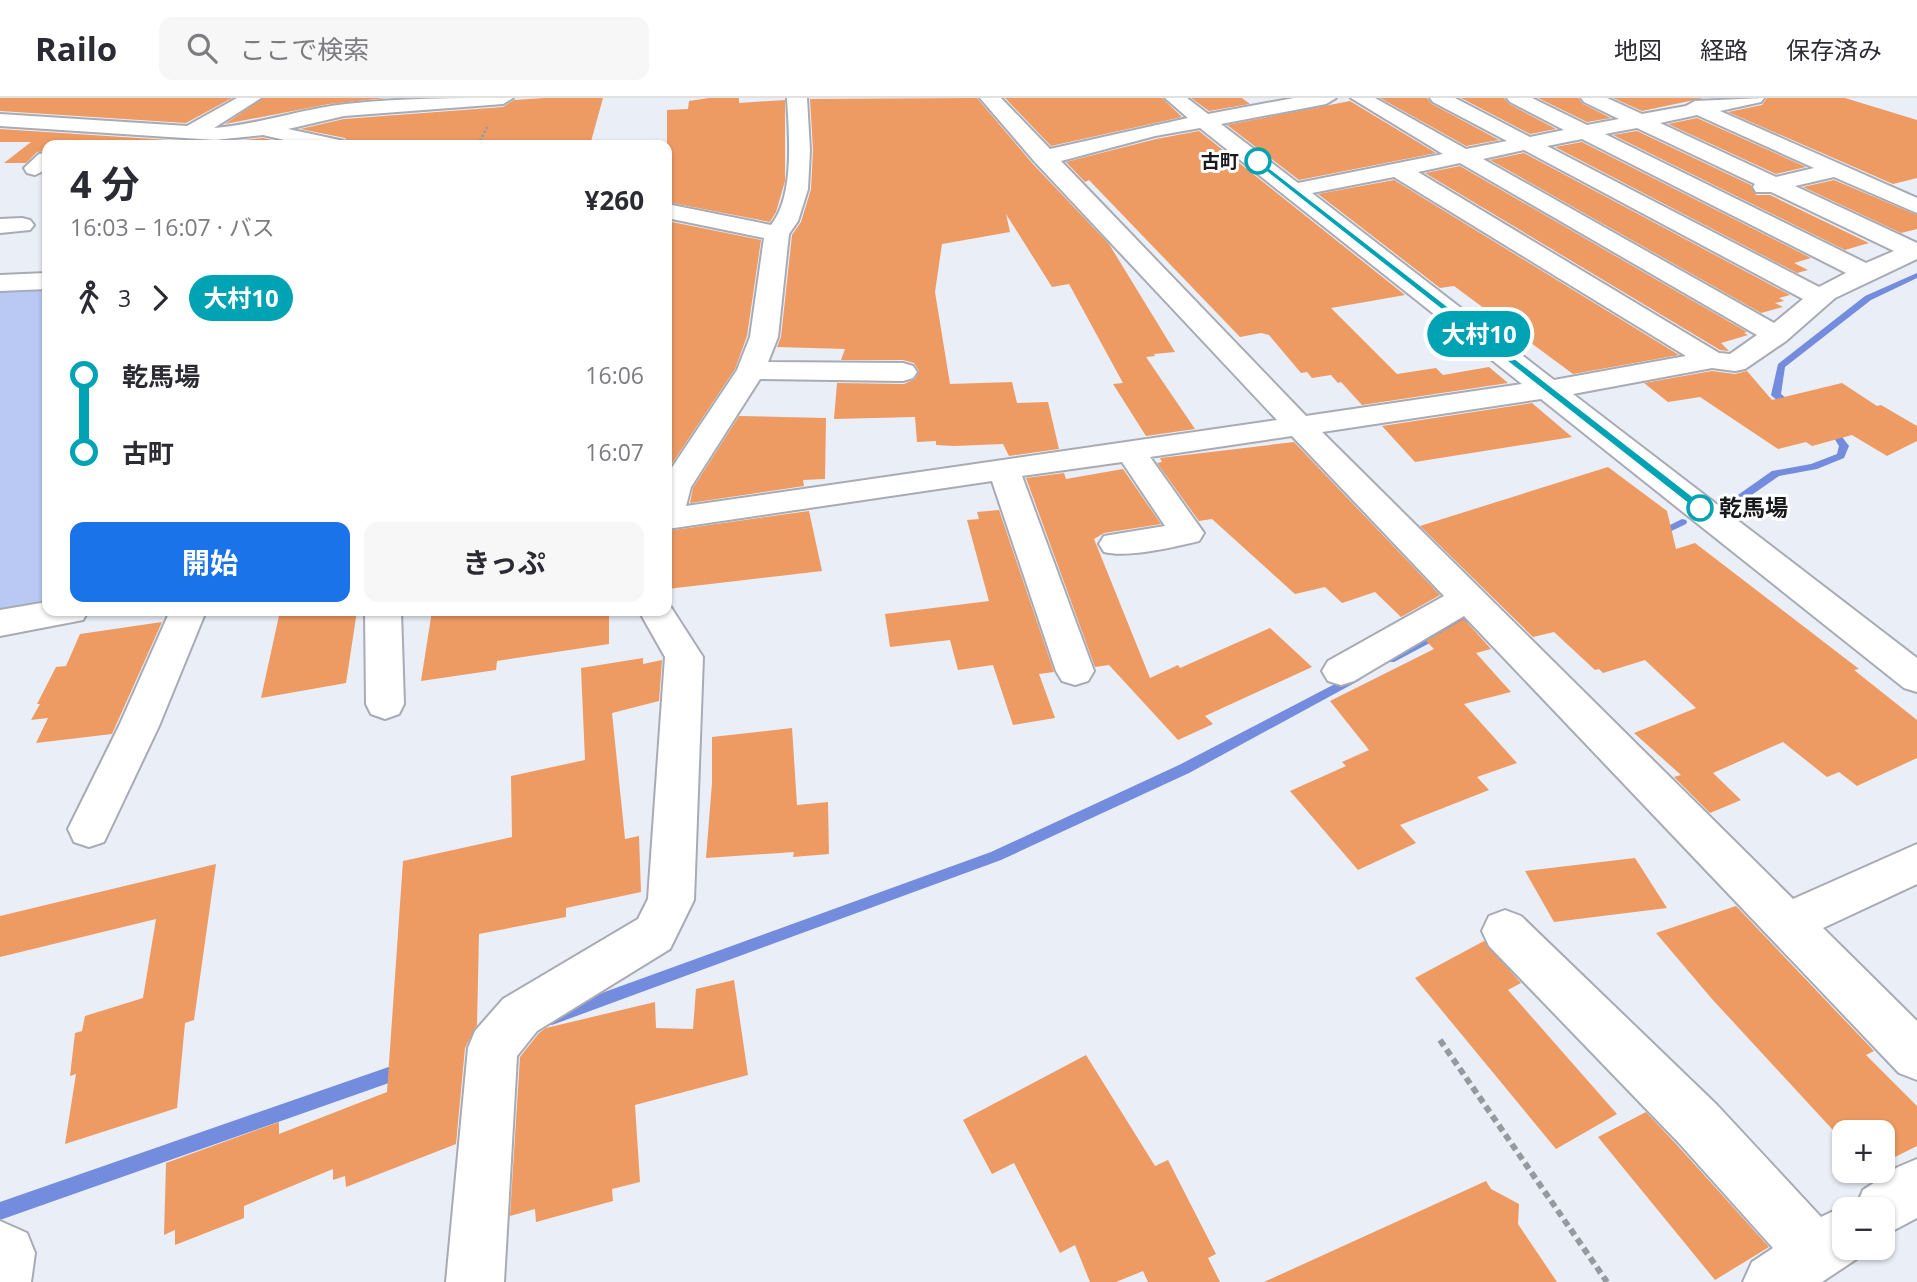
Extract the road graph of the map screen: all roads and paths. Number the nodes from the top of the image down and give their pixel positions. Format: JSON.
{"nodes":[{"id":1,"x":251,"y":98,"type":"edge"},
{"id":2,"x":503,"y":98,"type":"edge"},
{"id":3,"x":797,"y":98,"type":"edge"},
{"id":4,"x":990,"y":98,"type":"edge"},
{"id":5,"x":1175,"y":98,"type":"edge"},
{"id":6,"x":1326,"y":98,"type":"edge"},
{"id":7,"x":1361,"y":98,"type":"edge"},
{"id":8,"x":1440,"y":98,"type":"edge"},
{"id":9,"x":1517,"y":98,"type":"edge"},
{"id":10,"x":1591,"y":98,"type":"edge"},
{"id":11,"x":1675,"y":98,"type":"edge"},
{"id":12,"x":1754,"y":98,"type":"edge"},
{"id":13,"x":1292,"y":101,"type":"edge"},
{"id":14,"x":88,"y":104,"type":"dead end"},
{"id":15,"x":2,"y":108,"type":"edge"},
{"id":16,"x":1700,"y":109,"type":"junction"},
{"id":17,"x":1206,"y":121,"type":"junction"},
{"id":18,"x":1642,"y":122,"type":"junction"},
{"id":19,"x":50,"y":123,"type":"junction"},
{"id":20,"x":92,"y":125,"type":"junction"},
{"id":21,"x":1586,"y":133,"type":"junction"},
{"id":22,"x":203,"y":137,"type":"edge"},
{"id":23,"x":263,"y":137,"type":"edge"},
{"id":24,"x":72,"y":140,"type":"edge"},
{"id":25,"x":291,"y":140,"type":"edge"},
{"id":26,"x":1527,"y":145,"type":"junction"},
{"id":27,"x":1042,"y":156,"type":"junction"},
{"id":28,"x":1465,"y":157,"type":"junction"},
{"id":29,"x":1399,"y":170,"type":"junction"},
{"id":30,"x":1835,"y":170,"type":"junction"},
{"id":31,"x":1772,"y":185,"type":"junction"},
{"id":32,"x":1295,"y":190,"type":"junction"},
{"id":33,"x":1716,"y":198,"type":"junction"},
{"id":34,"x":1917,"y":206,"type":"edge"},
{"id":35,"x":672,"y":212,"type":"edge"},
{"id":36,"x":1653,"y":212,"type":"junction"},
{"id":37,"x":1589,"y":228,"type":"junction"},
{"id":38,"x":777,"y":233,"type":"junction"},
{"id":39,"x":1520,"y":243,"type":"junction"},
{"id":40,"x":1917,"y":251,"type":"edge"},
{"id":41,"x":1866,"y":273,"type":"junction"},
{"id":42,"x":42,"y":281,"type":"edge"},
{"id":43,"x":0,"y":283,"type":"edge"},
{"id":44,"x":1821,"y":298,"type":"junction"},
{"id":45,"x":1776,"y":335,"type":"junction"},
{"id":46,"x":1712,"y":360,"type":"junction"},
{"id":47,"x":751,"y":370,"type":"junction"},
{"id":48,"x":903,"y":372,"type":"dead end"},
{"id":49,"x":1550,"y":389,"type":"junction"},
{"id":50,"x":1297,"y":424,"type":"junction"},
{"id":51,"x":1129,"y":450,"type":"junction"},
{"id":52,"x":1004,"y":469,"type":"junction"},
{"id":53,"x":672,"y":499,"type":"edge"},
{"id":54,"x":672,"y":517,"type":"edge"},
{"id":55,"x":1116,"y":544,"type":"dead end"},
{"id":56,"x":1468,"y":598,"type":"junction"},
{"id":57,"x":42,"y":616,"type":"edge"},
{"id":58,"x":186,"y":616,"type":"edge"},
{"id":59,"x":383,"y":616,"type":"edge"},
{"id":60,"x":660,"y":616,"type":"edge"},
{"id":61,"x":0,"y":623,"type":"edge"},
{"id":62,"x":1076,"y":671,"type":"dead end"},
{"id":63,"x":1341,"y":671,"type":"dead end"},
{"id":64,"x":1917,"y":678,"type":"edge"},
{"id":65,"x":385,"y":704,"type":"dead end"},
{"id":66,"x":89,"y":829,"type":"dead end"},
{"id":67,"x":1917,"y":863,"type":"edge"},
{"id":68,"x":1788,"y":923,"type":"junction"},
{"id":69,"x":1505,"y":931,"type":"dead end"},
{"id":70,"x":1440,"y":1040,"type":"dead end"},
{"id":71,"x":1917,"y":1056,"type":"edge"},
{"id":72,"x":1917,"y":1186,"type":"edge"},
{"id":73,"x":1895,"y":1200,"type":"edge"},
{"id":74,"x":0,"y":1249,"type":"edge"},
{"id":75,"x":1811,"y":1256,"type":"edge"},
{"id":76,"x":2,"y":1282,"type":"edge"},
{"id":77,"x":475,"y":1282,"type":"edge"},
{"id":78,"x":1607,"y":1282,"type":"edge"}],
"edges":[{"from":1,"to":22,"type":"street"},
{"from":2,"to":23,"type":"street"},
{"from":3,"to":38,"type":"street"},
{"from":4,"to":27,"type":"street"},
{"from":5,"to":17,"type":"street"},
{"from":6,"to":13,"type":"street"},
{"from":7,"to":28,"type":"street"},
{"from":8,"to":26,"type":"street"},
{"from":9,"to":21,"type":"street"},
{"from":10,"to":18,"type":"street"},
{"from":11,"to":16,"type":"street"},
{"from":12,"to":16,"type":"street"},
{"from":13,"to":17,"type":"street"},
{"from":14,"to":19,"type":"street"},
{"from":15,"to":19,"type":"street"},
{"from":16,"to":18,"type":"street"},
{"from":16,"to":30,"type":"street"},
{"from":17,"to":27,"type":"street"},
{"from":17,"to":32,"type":"street"},
{"from":18,"to":21,"type":"street"},
{"from":18,"to":31,"type":"street"},
{"from":19,"to":20,"type":"street"},
{"from":20,"to":22,"type":"street"},
{"from":20,"to":24,"type":"street"},
{"from":21,"to":26,"type":"street"},
{"from":21,"to":33,"type":"street"},
{"from":22,"to":23,"type":"street"},
{"from":23,"to":25,"type":"street"},
{"from":26,"to":28,"type":"street"},
{"from":26,"to":36,"type":"street"},
{"from":27,"to":50,"type":"street"},
{"from":28,"to":29,"type":"street"},
{"from":28,"to":37,"type":"street"},
{"from":29,"to":32,"type":"street"},
{"from":29,"to":39,"type":"street"},
{"from":30,"to":31,"type":"street"},
{"from":30,"to":34,"type":"street"},
{"from":31,"to":33,"type":"street"},
{"from":31,"to":40,"type":"street"},
{"from":32,"to":49,"type":"street"},
{"from":33,"to":36,"type":"street"},
{"from":33,"to":41,"type":"street"},
{"from":35,"to":38,"type":"street"},
{"from":36,"to":37,"type":"street"},
{"from":36,"to":44,"type":"street"},
{"from":37,"to":39,"type":"street"},
{"from":37,"to":45,"type":"street"},
{"from":38,"to":47,"type":"street"},
{"from":39,"to":46,"type":"street"},
{"from":40,"to":41,"type":"street"},
{"from":41,"to":44,"type":"street"},
{"from":42,"to":43,"type":"street"},
{"from":44,"to":45,"type":"street"},
{"from":45,"to":46,"type":"street"},
{"from":46,"to":49,"type":"street"},
{"from":47,"to":48,"type":"street"},
{"from":47,"to":53,"type":"street"},
{"from":49,"to":50,"type":"street"},
{"from":49,"to":64,"type":"street"},
{"from":50,"to":51,"type":"street"},
{"from":50,"to":56,"type":"street"},
{"from":51,"to":52,"type":"street"},
{"from":51,"to":55,"type":"street"},
{"from":52,"to":54,"type":"street"},
{"from":52,"to":62,"type":"street"},
{"from":56,"to":63,"type":"street"},
{"from":56,"to":68,"type":"street"},
{"from":57,"to":61,"type":"street"},
{"from":58,"to":66,"type":"street"},
{"from":59,"to":65,"type":"street"},
{"from":60,"to":77,"type":"street"},
{"from":67,"to":68,"type":"street"},
{"from":68,"to":71,"type":"street"},
{"from":69,"to":75,"type":"street"},
{"from":70,"to":78,"type":"path"},
{"from":72,"to":73,"type":"street"},
{"from":74,"to":76,"type":"street"}]}
